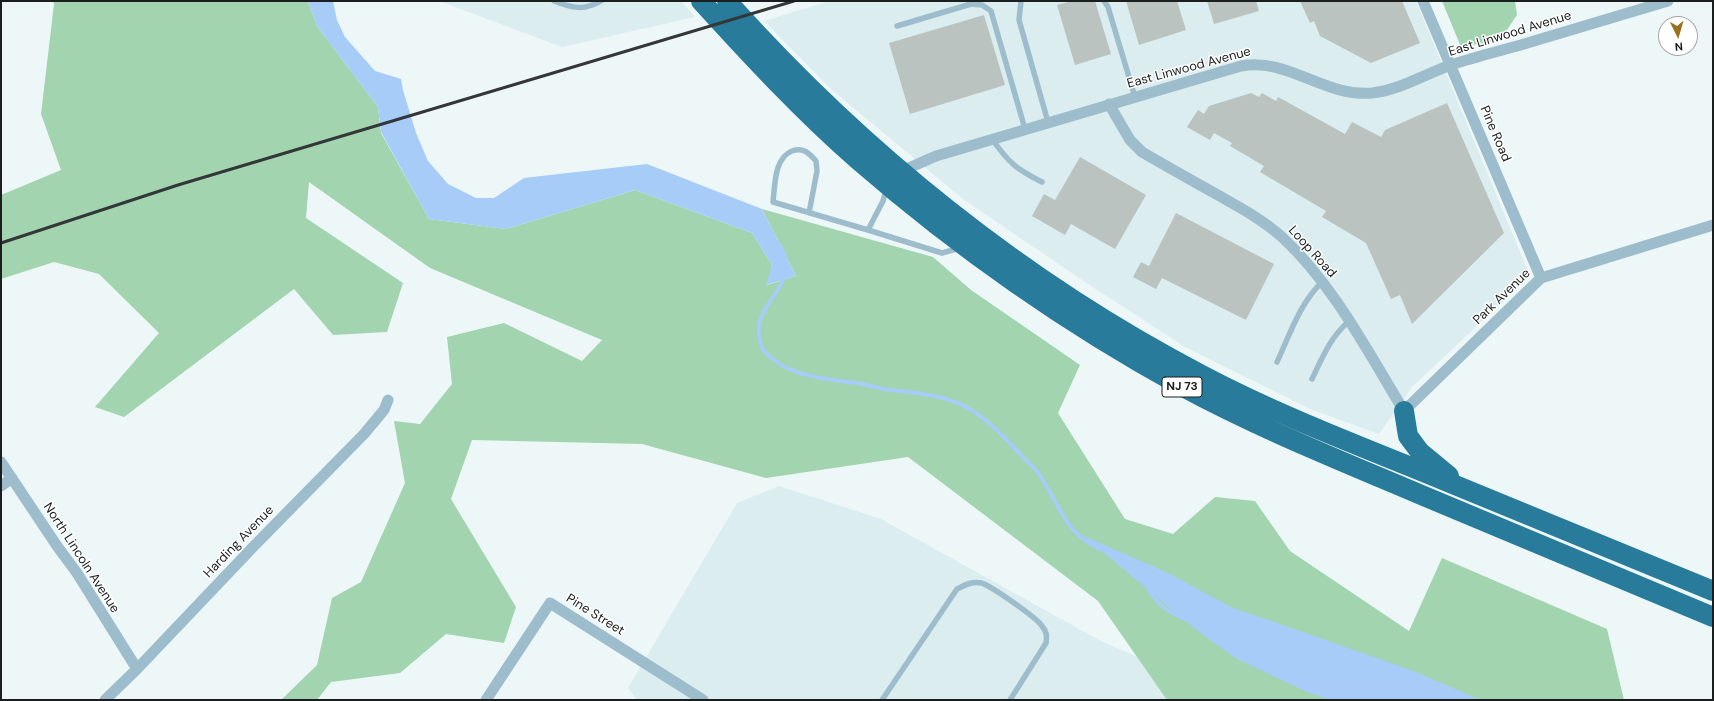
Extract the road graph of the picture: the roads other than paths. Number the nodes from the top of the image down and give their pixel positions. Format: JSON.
{"nodes":[{"id":1,"x":554,"y":1,"type":"edge"},
{"id":2,"x":601,"y":1,"type":"edge"},
{"id":3,"x":701,"y":1,"type":"edge"},
{"id":4,"x":726,"y":1,"type":"edge"},
{"id":5,"x":1021,"y":1,"type":"edge"},
{"id":6,"x":1104,"y":1,"type":"edge"},
{"id":7,"x":1423,"y":1,"type":"edge"},
{"id":8,"x":1668,"y":1,"type":"edge"},
{"id":9,"x":897,"y":26,"type":"dead end"},
{"id":10,"x":1451,"y":65,"type":"junction"},
{"id":11,"x":1135,"y":97,"type":"junction"},
{"id":12,"x":1109,"y":104,"type":"junction"},
{"id":13,"x":1048,"y":122,"type":"junction"},
{"id":14,"x":1026,"y":129,"type":"junction"},
{"id":15,"x":992,"y":139,"type":"junction"},
{"id":16,"x":902,"y":171,"type":"junction"},
{"id":17,"x":1042,"y":182,"type":"dead end"},
{"id":18,"x":888,"y":185,"type":"junction"},
{"id":19,"x":809,"y":213,"type":"junction"},
{"id":20,"x":1713,"y":225,"type":"edge"},
{"id":21,"x":868,"y":230,"type":"junction"},
{"id":22,"x":964,"y":247,"type":"junction"},
{"id":23,"x":1542,"y":278,"type":"junction"},
{"id":24,"x":1322,"y":282,"type":"junction"},
{"id":25,"x":1349,"y":321,"type":"junction"},
{"id":26,"x":1277,"y":362,"type":"dead end"},
{"id":27,"x":1312,"y":379,"type":"dead end"},
{"id":28,"x":388,"y":400,"type":"dead end"},
{"id":29,"x":1404,"y":411,"type":"junction"},
{"id":30,"x":1,"y":462,"type":"edge"},
{"id":31,"x":12,"y":478,"type":"junction"},
{"id":32,"x":1,"y":486,"type":"edge"},
{"id":33,"x":1483,"y":497,"type":"junction"},
{"id":34,"x":1713,"y":591,"type":"edge"},
{"id":35,"x":1713,"y":617,"type":"edge"},
{"id":36,"x":137,"y":669,"type":"junction"},
{"id":37,"x":105,"y":700,"type":"edge"},
{"id":38,"x":486,"y":700,"type":"edge"},
{"id":39,"x":703,"y":700,"type":"edge"},
{"id":40,"x":882,"y":700,"type":"edge"},
{"id":41,"x":1010,"y":700,"type":"edge"}],
"edges":[{"from":1,"to":2,"type":"lane"},
{"from":3,"to":18,"type":"highway","number":"NJ 73"},
{"from":4,"to":16,"type":"highway","number":"NJ 73"},
{"from":5,"to":13,"type":"lane"},
{"from":6,"to":11,"type":"lane"},
{"from":7,"to":10,"type":"street","name":"Pine Road"},
{"from":8,"to":10,"type":"street","name":"East Linwood Avenue"},
{"from":9,"to":14,"type":"lane"},
{"from":10,"to":11,"type":"street","name":"East Linwood Avenue"},
{"from":10,"to":23,"type":"street","name":"Pine Road"},
{"from":11,"to":12,"type":"street","name":"East Linwood Avenue"},
{"from":12,"to":13,"type":"street","name":"East Linwood Avenue"},
{"from":12,"to":24,"type":"street","name":"Loop Road"},
{"from":13,"to":14,"type":"street","name":"East Linwood Avenue"},
{"from":14,"to":15,"type":"street","name":"East Linwood Avenue"},
{"from":15,"to":16,"type":"street","name":"East Linwood Avenue"},
{"from":15,"to":17,"type":"lane"},
{"from":16,"to":33,"type":"highway","number":"NJ 73"},
{"from":18,"to":21,"type":"lane"},
{"from":18,"to":22,"type":"highway","number":"NJ 73"},
{"from":19,"to":19,"type":"lane"},
{"from":19,"to":21,"type":"lane"},
{"from":20,"to":23,"type":"street","name":"Park Avenue"},
{"from":21,"to":22,"type":"lane"},
{"from":22,"to":35,"type":"highway","number":"NJ 73"},
{"from":23,"to":29,"type":"street","name":"Park Avenue"},
{"from":24,"to":25,"type":"street","name":"Loop Road"},
{"from":24,"to":26,"type":"lane"},
{"from":25,"to":27,"type":"lane"},
{"from":25,"to":29,"type":"street","name":"Loop Road"},
{"from":28,"to":36,"type":"street","name":"Harding Avenue"},
{"from":29,"to":33,"type":"highway"},
{"from":30,"to":31,"type":"street","name":"North Lincoln Avenue"},
{"from":31,"to":32,"type":"street"},
{"from":31,"to":36,"type":"street","name":"North Lincoln Avenue"},
{"from":33,"to":34,"type":"highway","number":"NJ 73"},
{"from":36,"to":37,"type":"street","name":"Harding Avenue"},
{"from":38,"to":39,"type":"street","name":"Pine Street"},
{"from":40,"to":41,"type":"lane"}]}
